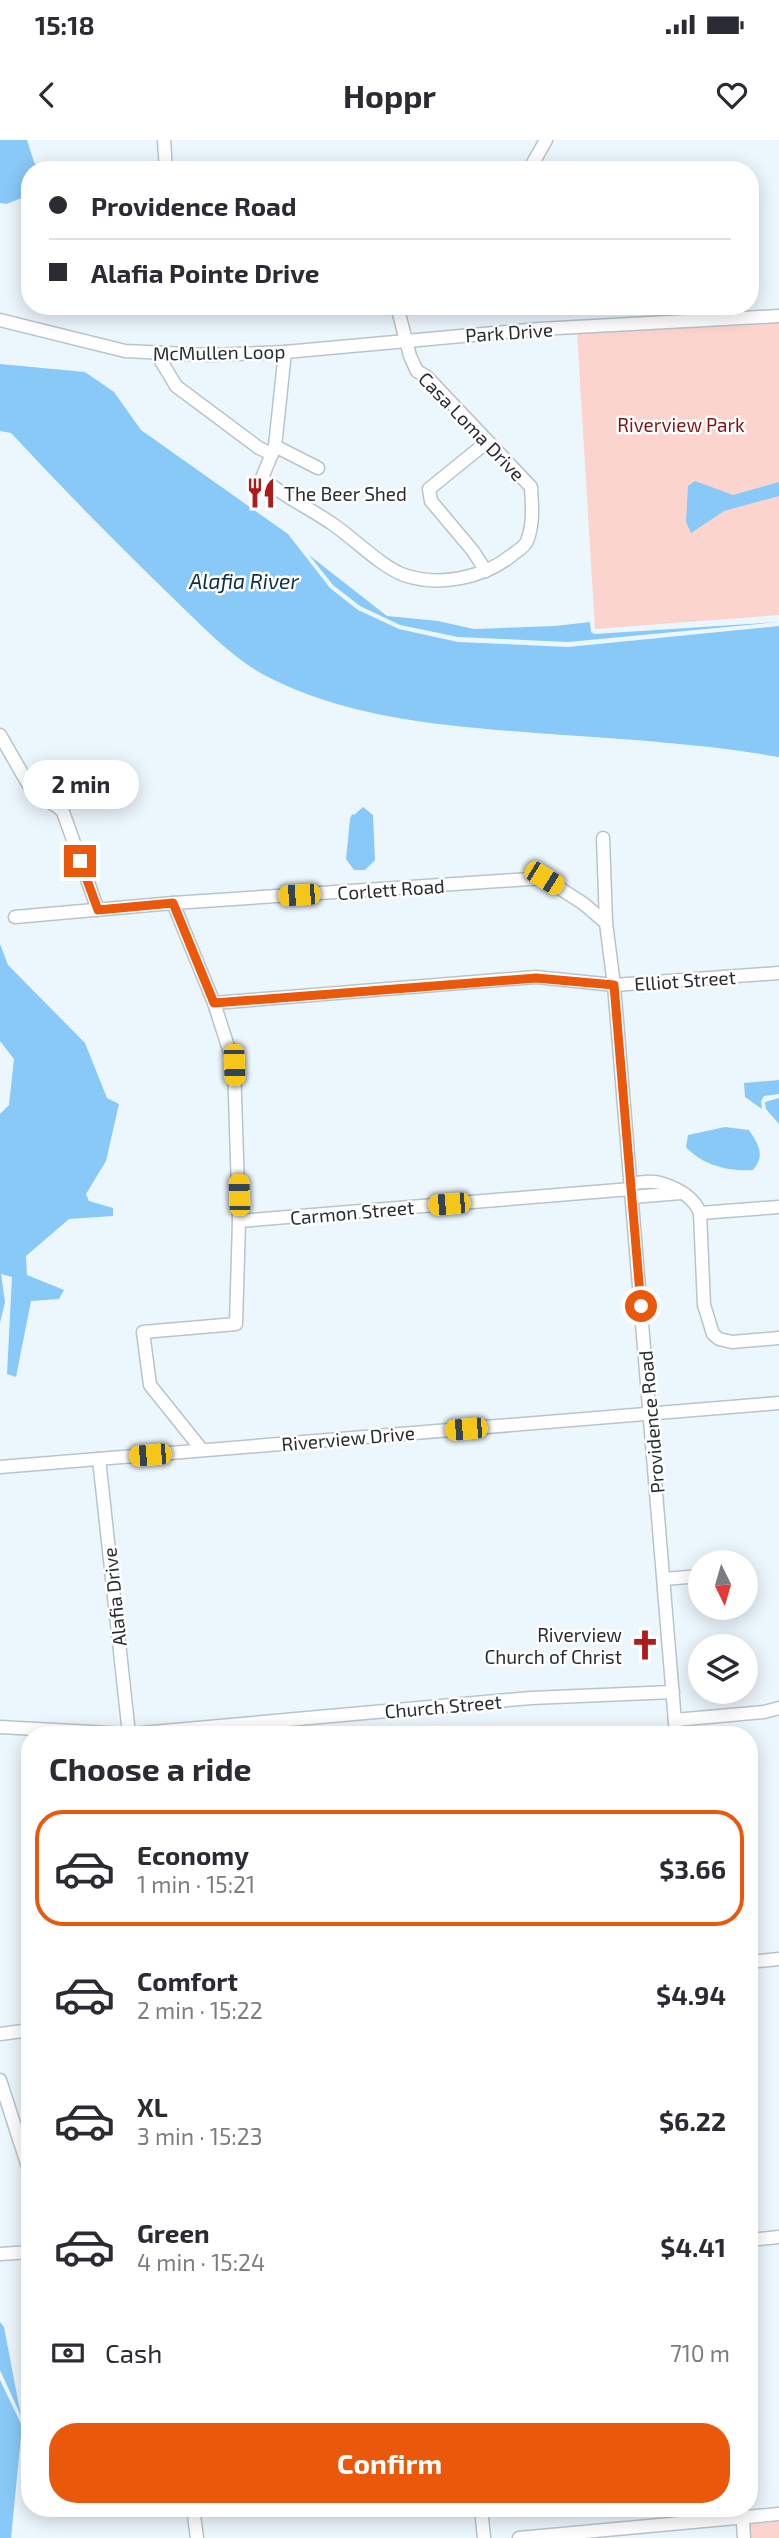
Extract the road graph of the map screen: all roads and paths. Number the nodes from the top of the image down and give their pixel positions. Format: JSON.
{"nodes":[{"id":1,"x":164,"y":140,"type":"edge"},
{"id":2,"x":546,"y":140,"type":"edge"},
{"id":3,"x":165,"y":161,"type":"edge"},
{"id":4,"x":534,"y":161,"type":"edge"},
{"id":5,"x":400,"y":315,"type":"edge"},
{"id":6,"x":779,"y":316,"type":"edge"},
{"id":7,"x":0,"y":320,"type":"edge"},
{"id":8,"x":407,"y":340,"type":"junction"},
{"id":9,"x":285,"y":352,"type":"junction"},
{"id":10,"x":157,"y":354,"type":"junction"},
{"id":11,"x":487,"y":442,"type":"junction"},
{"id":12,"x":273,"y":450,"type":"junction"},
{"id":13,"x":318,"y":468,"type":"dead end"},
{"id":14,"x":486,"y":571,"type":"junction"},
{"id":15,"x":0,"y":735,"type":"edge"},
{"id":16,"x":603,"y":838,"type":"dead end"},
{"id":17,"x":173,"y":903,"type":"junction"},
{"id":18,"x":98,"y":910,"type":"junction"},
{"id":19,"x":15,"y":917,"type":"dead end"},
{"id":20,"x":606,"y":923,"type":"junction"},
{"id":21,"x":779,"y":973,"type":"edge"},
{"id":22,"x":614,"y":985,"type":"junction"},
{"id":23,"x":214,"y":1003,"type":"junction"},
{"id":24,"x":632,"y":1190,"type":"junction"},
{"id":25,"x":779,"y":1207,"type":"edge"},
{"id":26,"x":700,"y":1213,"type":"junction"},
{"id":27,"x":239,"y":1221,"type":"junction"},
{"id":28,"x":779,"y":1338,"type":"edge"},
{"id":29,"x":779,"y":1402,"type":"edge"},
{"id":30,"x":650,"y":1414,"type":"junction"},
{"id":31,"x":202,"y":1450,"type":"junction"},
{"id":32,"x":99,"y":1459,"type":"junction"},
{"id":33,"x":0,"y":1467,"type":"edge"},
{"id":34,"x":688,"y":1577,"type":"edge"},
{"id":35,"x":664,"y":1579,"type":"junction"},
{"id":36,"x":673,"y":1692,"type":"junction"},
{"id":37,"x":779,"y":1708,"type":"edge"},
{"id":38,"x":675,"y":1720,"type":"junction"},
{"id":39,"x":128,"y":1726,"type":"edge"},
{"id":40,"x":218,"y":1726,"type":"edge"},
{"id":41,"x":675,"y":1726,"type":"edge"},
{"id":42,"x":0,"y":1727,"type":"edge"},
{"id":43,"x":21,"y":1728,"type":"edge"},
{"id":44,"x":779,"y":1959,"type":"edge"},
{"id":45,"x":758,"y":1961,"type":"edge"},
{"id":46,"x":21,"y":2031,"type":"edge"},
{"id":47,"x":0,"y":2034,"type":"edge"},
{"id":48,"x":0,"y":2080,"type":"edge"},
{"id":49,"x":21,"y":2145,"type":"edge"},
{"id":50,"x":779,"y":2238,"type":"edge"},
{"id":51,"x":758,"y":2239,"type":"edge"},
{"id":52,"x":21,"y":2253,"type":"edge"},
{"id":53,"x":0,"y":2254,"type":"edge"},
{"id":54,"x":758,"y":2513,"type":"edge"},
{"id":55,"x":779,"y":2514,"type":"edge"},
{"id":56,"x":194,"y":2517,"type":"edge"},
{"id":57,"x":482,"y":2517,"type":"edge"},
{"id":58,"x":706,"y":2517,"type":"edge"},
{"id":59,"x":742,"y":2517,"type":"edge"},
{"id":60,"x":197,"y":2538,"type":"edge"},
{"id":61,"x":484,"y":2538,"type":"edge"},
{"id":62,"x":519,"y":2538,"type":"edge"},
{"id":63,"x":744,"y":2538,"type":"edge"}],
"edges":[{"from":1,"to":3,"type":"street"},
{"from":2,"to":4,"type":"street"},
{"from":5,"to":8,"type":"street"},
{"from":6,"to":8,"type":"street","name":"Park Drive"},
{"from":7,"to":10,"type":"street","name":"McMullen Loop"},
{"from":8,"to":9,"type":"street","name":"McMullen Loop"},
{"from":8,"to":11,"type":"street","name":"Casa Loma Drive"},
{"from":9,"to":10,"type":"street","name":"McMullen Loop"},
{"from":9,"to":12,"type":"street"},
{"from":10,"to":12,"type":"street"},
{"from":11,"to":14,"type":"street","name":"Casa Loma Drive"},
{"from":11,"to":14,"type":"street"},
{"from":12,"to":13,"type":"street"},
{"from":12,"to":14,"type":"street","name":"Casa Loma Drive"},
{"from":15,"to":18,"type":"street"},
{"from":16,"to":20,"type":"street"},
{"from":17,"to":18,"type":"street","name":"Corlett Road"},
{"from":17,"to":20,"type":"street","name":"Corlett Road"},
{"from":17,"to":23,"type":"street"},
{"from":18,"to":19,"type":"street","name":"Corlett Road"},
{"from":20,"to":22,"type":"street"},
{"from":21,"to":22,"type":"street","name":"Elliot Street"},
{"from":22,"to":23,"type":"street","name":"Elliot Street"},
{"from":22,"to":24,"type":"street","name":"Providence Road"},
{"from":23,"to":27,"type":"street"},
{"from":24,"to":26,"type":"street","name":"Carmon Street"},
{"from":24,"to":27,"type":"street","name":"Carmon Street"},
{"from":24,"to":30,"type":"street","name":"Providence Road"},
{"from":25,"to":26,"type":"street"},
{"from":26,"to":28,"type":"street"},
{"from":27,"to":31,"type":"street"},
{"from":29,"to":30,"type":"street","name":"Riverview Drive"},
{"from":30,"to":31,"type":"street","name":"Riverview Drive"},
{"from":30,"to":35,"type":"street","name":"Providence Road"},
{"from":31,"to":32,"type":"street","name":"Riverview Drive"},
{"from":32,"to":33,"type":"street","name":"Riverview Drive"},
{"from":32,"to":39,"type":"street","name":"Alafia Drive"},
{"from":34,"to":35,"type":"street"},
{"from":35,"to":36,"type":"street","name":"Providence Road"},
{"from":36,"to":38,"type":"street","name":"Providence Road"},
{"from":36,"to":40,"type":"street","name":"Church Street"},
{"from":37,"to":38,"type":"street"},
{"from":38,"to":41,"type":"street","name":"Providence Road"},
{"from":42,"to":43,"type":"street","name":"Church Street"},
{"from":44,"to":45,"type":"street"},
{"from":46,"to":47,"type":"street"},
{"from":48,"to":49,"type":"street"},
{"from":50,"to":51,"type":"street"},
{"from":52,"to":53,"type":"street"},
{"from":54,"to":55,"type":"street"},
{"from":56,"to":60,"type":"street"},
{"from":57,"to":61,"type":"street"},
{"from":58,"to":62,"type":"street"},
{"from":59,"to":63,"type":"street"}]}
